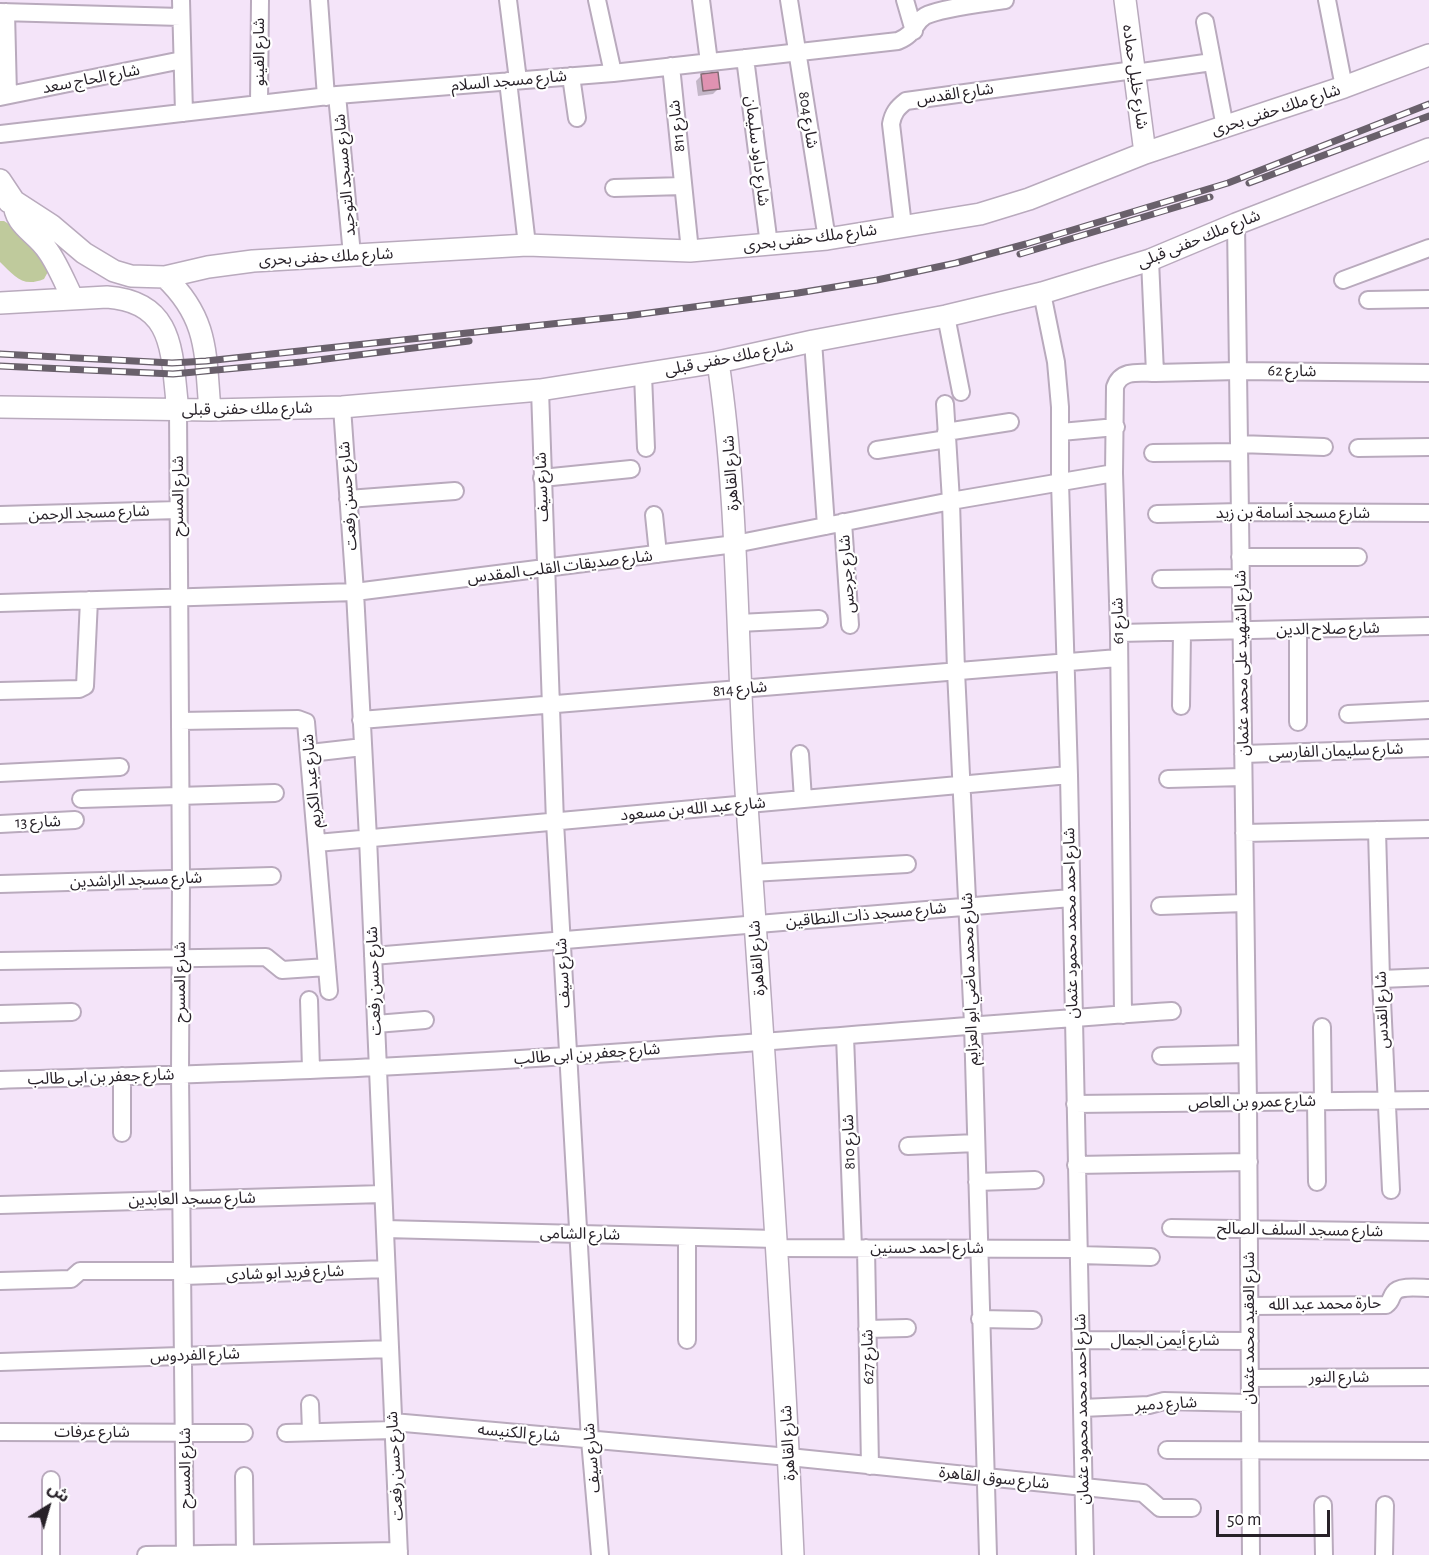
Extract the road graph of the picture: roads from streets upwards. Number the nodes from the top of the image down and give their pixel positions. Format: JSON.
{"nodes":[{"id":1,"x":260,"y":0,"type":"edge"},
{"id":2,"x":319,"y":0,"type":"edge"},
{"id":3,"x":508,"y":0,"type":"edge"},
{"id":4,"x":597,"y":0,"type":"edge"},
{"id":5,"x":701,"y":0,"type":"edge"},
{"id":6,"x":789,"y":0,"type":"edge"},
{"id":7,"x":905,"y":0,"type":"edge"},
{"id":8,"x":1005,"y":0,"type":"edge"},
{"id":9,"x":1125,"y":0,"type":"edge"},
{"id":10,"x":1327,"y":0,"type":"edge"},
{"id":11,"x":181,"y":8,"type":"edge"},
{"id":12,"x":3,"y":12,"type":"edge"},
{"id":13,"x":1205,"y":22,"type":"dead end"},
{"id":14,"x":914,"y":31,"type":"junction"},
{"id":15,"x":797,"y":52,"type":"junction"},
{"id":16,"x":1429,"y":55,"type":"edge"},
{"id":17,"x":745,"y":58,"type":"junction"},
{"id":18,"x":182,"y":60,"type":"junction"},
{"id":19,"x":709,"y":62,"type":"junction"},
{"id":20,"x":1212,"y":62,"type":"junction"},
{"id":21,"x":671,"y":66,"type":"junction"},
{"id":22,"x":613,"y":72,"type":"junction"},
{"id":23,"x":1135,"y":72,"type":"junction"},
{"id":24,"x":571,"y":76,"type":"junction"},
{"id":25,"x":513,"y":81,"type":"junction"},
{"id":26,"x":1344,"y":87,"type":"junction"},
{"id":27,"x":4,"y":96,"type":"edge"},
{"id":28,"x":332,"y":96,"type":"junction"},
{"id":29,"x":259,"y":104,"type":"junction"},
{"id":30,"x":184,"y":113,"type":"junction"},
{"id":31,"x":577,"y":118,"type":"dead end"},
{"id":32,"x":1225,"y":127,"type":"junction"},
{"id":33,"x":0,"y":134,"type":"edge"},
{"id":34,"x":1429,"y":149,"type":"edge"},
{"id":35,"x":1145,"y":153,"type":"junction"},
{"id":36,"x":0,"y":180,"type":"edge"},
{"id":37,"x":683,"y":186,"type":"junction"},
{"id":38,"x":614,"y":188,"type":"dead end"},
{"id":39,"x":7,"y":203,"type":"edge"},
{"id":40,"x":1236,"y":224,"type":"junction"},
{"id":41,"x":903,"y":226,"type":"junction"},
{"id":42,"x":827,"y":240,"type":"junction"},
{"id":43,"x":527,"y":245,"type":"junction"},
{"id":44,"x":769,"y":245,"type":"junction"},
{"id":45,"x":1429,"y":248,"type":"edge"},
{"id":46,"x":690,"y":251,"type":"junction"},
{"id":47,"x":352,"y":255,"type":"junction"},
{"id":48,"x":1150,"y":260,"type":"junction"},
{"id":49,"x":165,"y":277,"type":"junction"},
{"id":50,"x":1343,"y":280,"type":"dead end"},
{"id":51,"x":1042,"y":293,"type":"junction"},
{"id":52,"x":73,"y":298,"type":"junction"},
{"id":53,"x":1429,"y":299,"type":"edge"},
{"id":54,"x":1368,"y":300,"type":"dead end"},
{"id":55,"x":0,"y":303,"type":"edge"},
{"id":56,"x":946,"y":316,"type":"junction"},
{"id":57,"x":813,"y":341,"type":"junction"},
{"id":58,"x":718,"y":362,"type":"junction"},
{"id":59,"x":1238,"y":371,"type":"junction"},
{"id":60,"x":1155,"y":373,"type":"junction"},
{"id":61,"x":1429,"y":373,"type":"edge"},
{"id":62,"x":643,"y":375,"type":"junction"},
{"id":63,"x":540,"y":390,"type":"junction"},
{"id":64,"x":961,"y":392,"type":"dead end"},
{"id":65,"x":945,"y":404,"type":"dead end"},
{"id":66,"x":0,"y":407,"type":"edge"},
{"id":67,"x":342,"y":407,"type":"junction"},
{"id":68,"x":178,"y":410,"type":"junction"},
{"id":69,"x":210,"y":410,"type":"junction"},
{"id":70,"x":1010,"y":422,"type":"dead end"},
{"id":71,"x":1116,"y":427,"type":"junction"},
{"id":72,"x":1061,"y":432,"type":"junction"},
{"id":73,"x":947,"y":436,"type":"junction"},
{"id":74,"x":1323,"y":447,"type":"dead end"},
{"id":75,"x":1429,"y":447,"type":"edge"},
{"id":76,"x":646,"y":448,"type":"dead end"},
{"id":77,"x":1239,"y":448,"type":"junction"},
{"id":78,"x":1358,"y":448,"type":"dead end"},
{"id":79,"x":878,"y":450,"type":"dead end"},
{"id":80,"x":1153,"y":453,"type":"dead end"},
{"id":81,"x":632,"y":469,"type":"dead end"},
{"id":82,"x":1114,"y":473,"type":"junction"},
{"id":83,"x":542,"y":478,"type":"junction"},
{"id":84,"x":1060,"y":482,"type":"junction"},
{"id":85,"x":455,"y":491,"type":"dead end"},
{"id":86,"x":348,"y":499,"type":"junction"},
{"id":87,"x":951,"y":501,"type":"junction"},
{"id":88,"x":178,"y":510,"type":"junction"},
{"id":89,"x":1240,"y":512,"type":"junction"},
{"id":90,"x":1429,"y":513,"type":"edge"},
{"id":91,"x":1157,"y":514,"type":"dead end"},
{"id":92,"x":0,"y":515,"type":"edge"},
{"id":93,"x":654,"y":515,"type":"dead end"},
{"id":94,"x":843,"y":522,"type":"junction"},
{"id":95,"x":825,"y":526,"type":"junction"},
{"id":96,"x":735,"y":544,"type":"junction"},
{"id":97,"x":658,"y":554,"type":"junction"},
{"id":98,"x":1240,"y":557,"type":"junction"},
{"id":99,"x":1358,"y":557,"type":"dead end"},
{"id":100,"x":545,"y":568,"type":"junction"},
{"id":101,"x":1240,"y":578,"type":"junction"},
{"id":102,"x":1161,"y":579,"type":"dead end"},
{"id":103,"x":355,"y":592,"type":"junction"},
{"id":104,"x":178,"y":597,"type":"junction"},
{"id":105,"x":89,"y":600,"type":"junction"},
{"id":106,"x":0,"y":603,"type":"edge"},
{"id":107,"x":819,"y":618,"type":"dead end"},
{"id":108,"x":738,"y":623,"type":"junction"},
{"id":109,"x":850,"y":625,"type":"dead end"},
{"id":110,"x":1429,"y":626,"type":"edge"},
{"id":111,"x":1298,"y":629,"type":"junction"},
{"id":112,"x":1241,"y":630,"type":"junction"},
{"id":113,"x":1182,"y":632,"type":"junction"},
{"id":114,"x":1119,"y":633,"type":"junction"},
{"id":115,"x":1118,"y":658,"type":"junction"},
{"id":116,"x":1066,"y":663,"type":"junction"},
{"id":117,"x":956,"y":671,"type":"junction"},
{"id":118,"x":741,"y":689,"type":"junction"},
{"id":119,"x":0,"y":691,"type":"edge"},
{"id":120,"x":550,"y":704,"type":"junction"},
{"id":121,"x":1181,"y":706,"type":"dead end"},
{"id":122,"x":1429,"y":710,"type":"edge"},
{"id":123,"x":1348,"y":714,"type":"dead end"},
{"id":124,"x":361,"y":720,"type":"junction"},
{"id":125,"x":180,"y":721,"type":"junction"},
{"id":126,"x":1298,"y":722,"type":"dead end"},
{"id":127,"x":363,"y":747,"type":"junction"},
{"id":128,"x":1429,"y":748,"type":"edge"},
{"id":129,"x":310,"y":753,"type":"junction"},
{"id":130,"x":800,"y":754,"type":"dead end"},
{"id":131,"x":1243,"y":754,"type":"junction"},
{"id":132,"x":120,"y":767,"type":"dead end"},
{"id":133,"x":0,"y":773,"type":"edge"},
{"id":134,"x":1069,"y":775,"type":"junction"},
{"id":135,"x":1243,"y":777,"type":"junction"},
{"id":136,"x":1167,"y":779,"type":"dead end"},
{"id":137,"x":961,"y":785,"type":"junction"},
{"id":138,"x":275,"y":793,"type":"dead end"},
{"id":139,"x":180,"y":796,"type":"junction"},
{"id":140,"x":81,"y":799,"type":"dead end"},
{"id":141,"x":803,"y":799,"type":"junction"},
{"id":142,"x":747,"y":804,"type":"junction"},
{"id":143,"x":75,"y":820,"type":"dead end"},
{"id":144,"x":555,"y":822,"type":"junction"},
{"id":145,"x":0,"y":824,"type":"edge"},
{"id":146,"x":1429,"y":829,"type":"edge"},
{"id":147,"x":1377,"y":830,"type":"junction"},
{"id":148,"x":1244,"y":833,"type":"junction"},
{"id":149,"x":368,"y":838,"type":"junction"},
{"id":150,"x":317,"y":843,"type":"junction"},
{"id":151,"x":907,"y":864,"type":"dead end"},
{"id":152,"x":752,"y":873,"type":"junction"},
{"id":153,"x":272,"y":876,"type":"dead end"},
{"id":154,"x":181,"y":879,"type":"junction"},
{"id":155,"x":0,"y":884,"type":"edge"},
{"id":156,"x":1071,"y":898,"type":"junction"},
{"id":157,"x":1244,"y":903,"type":"junction"},
{"id":158,"x":1160,"y":906,"type":"dead end"},
{"id":159,"x":967,"y":907,"type":"junction"},
{"id":160,"x":755,"y":924,"type":"junction"},
{"id":161,"x":561,"y":941,"type":"junction"},
{"id":162,"x":373,"y":956,"type":"junction"},
{"id":163,"x":180,"y":957,"type":"junction"},
{"id":164,"x":0,"y":961,"type":"edge"},
{"id":165,"x":327,"y":967,"type":"junction"},
{"id":166,"x":1429,"y":977,"type":"edge"},
{"id":167,"x":1381,"y":979,"type":"junction"},
{"id":168,"x":329,"y":991,"type":"dead end"},
{"id":169,"x":309,"y":1000,"type":"dead end"},
{"id":170,"x":1172,"y":1011,"type":"dead end"},
{"id":171,"x":72,"y":1012,"type":"dead end"},
{"id":172,"x":0,"y":1014,"type":"edge"},
{"id":173,"x":1123,"y":1015,"type":"junction"},
{"id":174,"x":1073,"y":1018,"type":"junction"},
{"id":175,"x":425,"y":1020,"type":"dead end"},
{"id":176,"x":376,"y":1024,"type":"junction"},
{"id":177,"x":973,"y":1024,"type":"junction"},
{"id":178,"x":1322,"y":1027,"type":"dead end"},
{"id":179,"x":844,"y":1036,"type":"junction"},
{"id":180,"x":763,"y":1042,"type":"junction"},
{"id":181,"x":1247,"y":1054,"type":"junction"},
{"id":182,"x":567,"y":1055,"type":"junction"},
{"id":183,"x":1161,"y":1056,"type":"dead end"},
{"id":184,"x":378,"y":1067,"type":"junction"},
{"id":185,"x":312,"y":1070,"type":"junction"},
{"id":186,"x":180,"y":1074,"type":"junction"},
{"id":187,"x":122,"y":1076,"type":"junction"},
{"id":188,"x":0,"y":1080,"type":"edge"},
{"id":189,"x":1386,"y":1100,"type":"junction"},
{"id":190,"x":1429,"y":1100,"type":"edge"},
{"id":191,"x":1248,"y":1101,"type":"junction"},
{"id":192,"x":1320,"y":1101,"type":"junction"},
{"id":193,"x":1075,"y":1104,"type":"junction"},
{"id":194,"x":122,"y":1133,"type":"dead end"},
{"id":195,"x":976,"y":1143,"type":"junction"},
{"id":196,"x":908,"y":1146,"type":"dead end"},
{"id":197,"x":1249,"y":1162,"type":"junction"},
{"id":198,"x":1076,"y":1165,"type":"junction"},
{"id":199,"x":1035,"y":1180,"type":"dead end"},
{"id":200,"x":977,"y":1182,"type":"junction"},
{"id":201,"x":1317,"y":1182,"type":"dead end"},
{"id":202,"x":1391,"y":1190,"type":"dead end"},
{"id":203,"x":383,"y":1194,"type":"junction"},
{"id":204,"x":181,"y":1199,"type":"junction"},
{"id":205,"x":0,"y":1205,"type":"edge"},
{"id":206,"x":1171,"y":1228,"type":"dead end"},
{"id":207,"x":385,"y":1229,"type":"junction"},
{"id":208,"x":1249,"y":1229,"type":"junction"},
{"id":209,"x":1429,"y":1232,"type":"edge"},
{"id":210,"x":579,"y":1234,"type":"junction"},
{"id":211,"x":687,"y":1237,"type":"junction"},
{"id":212,"x":776,"y":1243,"type":"junction"},
{"id":213,"x":859,"y":1248,"type":"junction"},
{"id":214,"x":979,"y":1249,"type":"junction"},
{"id":215,"x":1079,"y":1252,"type":"junction"},
{"id":216,"x":1151,"y":1257,"type":"dead end"},
{"id":217,"x":386,"y":1269,"type":"junction"},
{"id":218,"x":183,"y":1273,"type":"junction"},
{"id":219,"x":0,"y":1281,"type":"edge"},
{"id":220,"x":1429,"y":1288,"type":"edge"},
{"id":221,"x":1250,"y":1306,"type":"junction"},
{"id":222,"x":980,"y":1319,"type":"junction"},
{"id":223,"x":1033,"y":1320,"type":"dead end"},
{"id":224,"x":907,"y":1328,"type":"dead end"},
{"id":225,"x":867,"y":1329,"type":"junction"},
{"id":226,"x":687,"y":1340,"type":"dead end"},
{"id":227,"x":1081,"y":1340,"type":"junction"},
{"id":228,"x":1250,"y":1341,"type":"junction"},
{"id":229,"x":390,"y":1349,"type":"junction"},
{"id":230,"x":184,"y":1356,"type":"junction"},
{"id":231,"x":0,"y":1362,"type":"edge"},
{"id":232,"x":1429,"y":1377,"type":"edge"},
{"id":233,"x":1250,"y":1378,"type":"junction"},
{"id":234,"x":1249,"y":1403,"type":"junction"},
{"id":235,"x":310,"y":1404,"type":"dead end"},
{"id":236,"x":1082,"y":1408,"type":"junction"},
{"id":237,"x":393,"y":1426,"type":"junction"},
{"id":238,"x":0,"y":1432,"type":"edge"},
{"id":239,"x":311,"y":1432,"type":"junction"},
{"id":240,"x":185,"y":1433,"type":"junction"},
{"id":241,"x":244,"y":1433,"type":"dead end"},
{"id":242,"x":286,"y":1433,"type":"dead end"},
{"id":243,"x":590,"y":1440,"type":"junction"},
{"id":244,"x":1167,"y":1450,"type":"dead end"},
{"id":245,"x":1250,"y":1451,"type":"junction"},
{"id":246,"x":1429,"y":1451,"type":"edge"},
{"id":247,"x":789,"y":1457,"type":"junction"},
{"id":248,"x":870,"y":1466,"type":"junction"},
{"id":249,"x":244,"y":1476,"type":"dead end"},
{"id":250,"x":986,"y":1478,"type":"junction"},
{"id":251,"x":51,"y":1480,"type":"dead end"},
{"id":252,"x":1084,"y":1487,"type":"junction"},
{"id":253,"x":1323,"y":1505,"type":"dead end"},
{"id":254,"x":1384,"y":1505,"type":"dead end"},
{"id":255,"x":1192,"y":1508,"type":"dead end"},
{"id":256,"x":245,"y":1553,"type":"junction"},
{"id":257,"x":327,"y":1553,"type":"edge"},
{"id":258,"x":399,"y":1553,"type":"edge"},
{"id":259,"x":51,"y":1555,"type":"edge"},
{"id":260,"x":146,"y":1555,"type":"edge"},
{"id":261,"x":185,"y":1555,"type":"edge"},
{"id":262,"x":600,"y":1555,"type":"edge"},
{"id":263,"x":793,"y":1555,"type":"edge"},
{"id":264,"x":988,"y":1555,"type":"edge"},
{"id":265,"x":1085,"y":1555,"type":"edge"},
{"id":266,"x":1251,"y":1555,"type":"edge"},
{"id":267,"x":1324,"y":1555,"type":"edge"},
{"id":268,"x":1384,"y":1555,"type":"edge"}],
"edges":[{"from":1,"to":29,"type":"street","name":"شارع الفينو"},
{"from":2,"to":28,"type":"street","name":"شارع مسجد التوحيد"},
{"from":3,"to":25,"type":"street"},
{"from":4,"to":22,"type":"street"},
{"from":5,"to":19,"type":"street"},
{"from":6,"to":15,"type":"street","name":"شارع 804"},
{"from":7,"to":14,"type":"street"},
{"from":8,"to":14,"type":"street","name":"شارع مسجد السلام"},
{"from":9,"to":23,"type":"street","name":"شارع خليل حماده"},
{"from":10,"to":26,"type":"street"},
{"from":11,"to":12,"type":"street"},
{"from":11,"to":18,"type":"street"},
{"from":12,"to":27,"type":"street"},
{"from":13,"to":20,"type":"street"},
{"from":14,"to":15,"type":"street","name":"شارع مسجد السلام"},
{"from":15,"to":17,"type":"street","name":"شارع مسجد السلام"},
{"from":15,"to":42,"type":"street","name":"شارع 804"},
{"from":16,"to":26,"type":"street","name":"شارع ملك حفنى بحرى"},
{"from":17,"to":19,"type":"street","name":"شارع مسجد السلام"},
{"from":17,"to":44,"type":"street","name":"شارع داود سليمان"},
{"from":18,"to":27,"type":"street","name":"شارع الحاج سعد"},
{"from":18,"to":30,"type":"street"},
{"from":19,"to":21,"type":"street","name":"شارع مسجد السلام"},
{"from":20,"to":23,"type":"street","name":"شارع القدس"},
{"from":20,"to":32,"type":"street"},
{"from":21,"to":22,"type":"street","name":"شارع مسجد السلام"},
{"from":21,"to":37,"type":"street","name":"شارع 811"},
{"from":22,"to":24,"type":"street","name":"شارع مسجد السلام"},
{"from":23,"to":35,"type":"street","name":"شارع خليل حماده"},
{"from":23,"to":41,"type":"street","name":"شارع القدس"},
{"from":24,"to":25,"type":"street","name":"شارع مسجد السلام"},
{"from":24,"to":31,"type":"street"},
{"from":25,"to":28,"type":"street","name":"شارع مسجد السلام"},
{"from":25,"to":43,"type":"street"},
{"from":26,"to":32,"type":"street","name":"شارع ملك حفنى بحرى"},
{"from":28,"to":29,"type":"street","name":"شارع مسجد السلام"},
{"from":28,"to":47,"type":"street","name":"شارع مسجد التوحيد"},
{"from":29,"to":30,"type":"street","name":"شارع مسجد السلام"},
{"from":30,"to":33,"type":"street","name":"شارع مسجد السلام"},
{"from":32,"to":35,"type":"street","name":"شارع ملك حفنى بحرى"},
{"from":34,"to":40,"type":"street","name":"شارع ملك حفنى قبلى"},
{"from":35,"to":41,"type":"street","name":"شارع ملك حفنى بحرى"},
{"from":36,"to":39,"type":"street"},
{"from":37,"to":38,"type":"street"},
{"from":37,"to":46,"type":"street","name":"شارع 811"},
{"from":39,"to":49,"type":"street","name":"شارع ملك حفنى بحرى"},
{"from":39,"to":52,"type":"street"},
{"from":40,"to":48,"type":"street","name":"شارع ملك حفنى قبلى"},
{"from":40,"to":59,"type":"street","name":"شارع الشهيد على محمد عثمان"},
{"from":41,"to":42,"type":"street","name":"شارع ملك حفنى بحرى"},
{"from":42,"to":44,"type":"street","name":"شارع ملك حفنى بحرى"},
{"from":43,"to":46,"type":"street","name":"شارع ملك حفنى بحرى"},
{"from":43,"to":47,"type":"street","name":"شارع ملك حفنى بحرى"},
{"from":44,"to":46,"type":"street","name":"شارع ملك حفنى بحرى"},
{"from":45,"to":50,"type":"street"},
{"from":47,"to":49,"type":"street","name":"شارع ملك حفنى بحرى"},
{"from":48,"to":51,"type":"street","name":"شارع ملك حفنى قبلى"},
{"from":48,"to":60,"type":"street"},
{"from":49,"to":69,"type":"street"},
{"from":51,"to":56,"type":"street","name":"شارع ملك حفنى قبلى"},
{"from":51,"to":72,"type":"street","name":"شارع احمد محمد محمود عثمان"},
{"from":52,"to":55,"type":"street"},
{"from":52,"to":68,"type":"street"},
{"from":53,"to":54,"type":"street"},
{"from":56,"to":57,"type":"street","name":"شارع ملك حفنى قبلى"},
{"from":56,"to":64,"type":"street"},
{"from":57,"to":58,"type":"street","name":"شارع ملك حفنى قبلى"},
{"from":57,"to":95,"type":"street"},
{"from":58,"to":62,"type":"street","name":"شارع ملك حفنى قبلى"},
{"from":58,"to":96,"type":"street","name":"شارع القاهرة"},
{"from":59,"to":60,"type":"street","name":"شارع 62"},
{"from":59,"to":61,"type":"street","name":"شارع 62"},
{"from":59,"to":77,"type":"street","name":"شارع الشهيد على محمد عثمان"},
{"from":60,"to":71,"type":"street","name":"شارع 61"},
{"from":62,"to":63,"type":"street","name":"شارع ملك حفنى قبلى"},
{"from":62,"to":76,"type":"street"},
{"from":63,"to":67,"type":"street","name":"شارع ملك حفنى قبلى"},
{"from":63,"to":83,"type":"street","name":"شارع سيف"},
{"from":65,"to":73,"type":"street","name":"شارع محمد ماضي ابو العزايم"},
{"from":66,"to":68,"type":"street","name":"شارع ملك حفنى قبلى"},
{"from":67,"to":69,"type":"street","name":"شارع ملك حفنى قبلى"},
{"from":67,"to":86,"type":"street","name":"شارع حسن رفعت"},
{"from":68,"to":69,"type":"street","name":"شارع ملك حفنى قبلى"},
{"from":68,"to":88,"type":"street","name":"شارع المسرح"},
{"from":70,"to":73,"type":"street"},
{"from":71,"to":72,"type":"street"},
{"from":71,"to":82,"type":"street","name":"شارع 61"},
{"from":72,"to":84,"type":"street","name":"شارع احمد محمد محمود عثمان"},
{"from":73,"to":79,"type":"street"},
{"from":73,"to":87,"type":"street","name":"شارع محمد ماضي ابو العزايم"},
{"from":74,"to":77,"type":"street"},
{"from":75,"to":78,"type":"street"},
{"from":77,"to":80,"type":"street"},
{"from":77,"to":89,"type":"street","name":"شارع الشهيد على محمد عثمان"},
{"from":81,"to":83,"type":"street"},
{"from":82,"to":84,"type":"street","name":"شارع صديقات القلب المقدس"},
{"from":82,"to":114,"type":"street","name":"شارع 61"},
{"from":83,"to":100,"type":"street","name":"شارع سيف"},
{"from":84,"to":87,"type":"street","name":"شارع صديقات القلب المقدس"},
{"from":84,"to":116,"type":"street","name":"شارع احمد محمد محمود عثمان"},
{"from":85,"to":86,"type":"street"},
{"from":86,"to":103,"type":"street","name":"شارع حسن رفعت"},
{"from":87,"to":94,"type":"street","name":"شارع صديقات القلب المقدس"},
{"from":87,"to":117,"type":"street","name":"شارع محمد ماضي ابو العزايم"},
{"from":88,"to":92,"type":"street","name":"شارع مسجد الرحمن"},
{"from":88,"to":104,"type":"street","name":"شارع المسرح"},
{"from":89,"to":90,"type":"street","name":"شارع مسجد أسامة بن زيد"},
{"from":89,"to":91,"type":"street","name":"شارع مسجد أسامة بن زيد"},
{"from":89,"to":98,"type":"street","name":"شارع الشهيد على محمد عثمان"},
{"from":93,"to":97,"type":"street"},
{"from":94,"to":95,"type":"street","name":"شارع صديقات القلب المقدس"},
{"from":94,"to":109,"type":"street","name":"شارع جرجس"},
{"from":95,"to":96,"type":"street","name":"شارع صديقات القلب المقدس"},
{"from":96,"to":97,"type":"street","name":"شارع صديقات القلب المقدس"},
{"from":96,"to":108,"type":"street","name":"شارع القاهرة"},
{"from":97,"to":100,"type":"street","name":"شارع صديقات القلب المقدس"},
{"from":98,"to":99,"type":"street"},
{"from":98,"to":101,"type":"street","name":"شارع الشهيد على محمد عثمان"},
{"from":100,"to":103,"type":"street","name":"شارع صديقات القلب المقدس"},
{"from":100,"to":120,"type":"street","name":"شارع سيف"},
{"from":101,"to":102,"type":"street"},
{"from":101,"to":112,"type":"street","name":"شارع الشهيد على محمد عثمان"},
{"from":103,"to":104,"type":"street","name":"شارع صديقات القلب المقدس"},
{"from":103,"to":124,"type":"street","name":"شارع حسن رفعت"},
{"from":104,"to":105,"type":"street","name":"شارع صديقات القلب المقدس"},
{"from":104,"to":125,"type":"street","name":"شارع المسرح"},
{"from":105,"to":106,"type":"street","name":"شارع صديقات القلب المقدس"},
{"from":105,"to":119,"type":"street"},
{"from":107,"to":108,"type":"street"},
{"from":108,"to":118,"type":"street","name":"شارع القاهرة"},
{"from":110,"to":111,"type":"street","name":"شارع صلاح الدين"},
{"from":111,"to":112,"type":"street","name":"شارع صلاح الدين"},
{"from":111,"to":126,"type":"street"},
{"from":112,"to":113,"type":"street","name":"شارع صلاح الدين"},
{"from":112,"to":131,"type":"street","name":"شارع الشهيد على محمد عثمان"},
{"from":113,"to":114,"type":"street","name":"شارع صلاح الدين"},
{"from":113,"to":121,"type":"street"},
{"from":114,"to":115,"type":"street","name":"شارع 61"},
{"from":115,"to":116,"type":"street","name":"شارع 814"},
{"from":115,"to":173,"type":"street","name":"شارع 61"},
{"from":116,"to":117,"type":"street","name":"شارع 814"},
{"from":116,"to":134,"type":"street","name":"شارع احمد محمد محمود عثمان"},
{"from":117,"to":118,"type":"street","name":"شارع 814"},
{"from":117,"to":137,"type":"street","name":"شارع محمد ماضي ابو العزايم"},
{"from":118,"to":120,"type":"street","name":"شارع 814"},
{"from":118,"to":142,"type":"street","name":"شارع القاهرة"},
{"from":120,"to":124,"type":"street","name":"شارع 814"},
{"from":120,"to":144,"type":"street","name":"شارع سيف"},
{"from":122,"to":123,"type":"street"},
{"from":124,"to":127,"type":"street","name":"شارع حسن رفعت"},
{"from":125,"to":129,"type":"street","name":"شارع عبد الكريم"},
{"from":125,"to":139,"type":"street","name":"شارع المسرح"},
{"from":127,"to":129,"type":"street"},
{"from":127,"to":149,"type":"street","name":"شارع حسن رفعت"},
{"from":128,"to":131,"type":"street","name":"شارع سليمان الفارسى"},
{"from":129,"to":150,"type":"street","name":"شارع عبد الكريم"},
{"from":130,"to":141,"type":"street"},
{"from":131,"to":135,"type":"street","name":"شارع الشهيد على محمد عثمان"},
{"from":132,"to":133,"type":"street"},
{"from":134,"to":137,"type":"street","name":"شارع عبد الله بن مسعود"},
{"from":134,"to":156,"type":"street","name":"شارع احمد محمد محمود عثمان"},
{"from":135,"to":136,"type":"street"},
{"from":135,"to":148,"type":"street","name":"شارع الشهيد على محمد عثمان"},
{"from":137,"to":141,"type":"street","name":"شارع عبد الله بن مسعود"},
{"from":137,"to":159,"type":"street","name":"شارع محمد ماضي ابو العزايم"},
{"from":138,"to":139,"type":"street"},
{"from":139,"to":140,"type":"street"},
{"from":139,"to":154,"type":"street","name":"شارع المسرح"},
{"from":141,"to":142,"type":"street","name":"شارع عبد الله بن مسعود"},
{"from":142,"to":144,"type":"street","name":"شارع عبد الله بن مسعود"},
{"from":142,"to":152,"type":"street","name":"شارع القاهرة"},
{"from":143,"to":145,"type":"street","name":"شارع 13"},
{"from":144,"to":149,"type":"street","name":"شارع عبد الله بن مسعود"},
{"from":144,"to":161,"type":"street","name":"شارع سيف"},
{"from":146,"to":147,"type":"street"},
{"from":147,"to":148,"type":"street"},
{"from":147,"to":167,"type":"street","name":"شارع القدس"},
{"from":148,"to":157,"type":"street","name":"شارع الشهيد على محمد عثمان"},
{"from":149,"to":150,"type":"street","name":"شارع عبد الله بن مسعود"},
{"from":149,"to":162,"type":"street","name":"شارع حسن رفعت"},
{"from":150,"to":165,"type":"street","name":"شارع عبد الكريم"},
{"from":151,"to":152,"type":"street"},
{"from":152,"to":160,"type":"street","name":"شارع القاهرة"},
{"from":153,"to":154,"type":"street","name":"شارع مسجد الراشدين"},
{"from":154,"to":155,"type":"street","name":"شارع مسجد الراشدين"},
{"from":154,"to":163,"type":"street","name":"شارع المسرح"},
{"from":156,"to":159,"type":"street","name":"شارع مسجد ذات النطاقين"},
{"from":156,"to":174,"type":"street","name":"شارع احمد محمد محمود عثمان"},
{"from":157,"to":158,"type":"street"},
{"from":157,"to":181,"type":"street","name":"شارع الشهيد على محمد عثمان"},
{"from":159,"to":160,"type":"street","name":"شارع مسجد ذات النطاقين"},
{"from":159,"to":177,"type":"street","name":"شارع محمد ماضي ابو العزايم"},
{"from":160,"to":161,"type":"street","name":"شارع مسجد ذات النطاقين"},
{"from":160,"to":180,"type":"street","name":"شارع القاهرة"},
{"from":161,"to":162,"type":"street","name":"شارع مسجد ذات النطاقين"},
{"from":161,"to":182,"type":"street","name":"شارع سيف"},
{"from":162,"to":176,"type":"street","name":"شارع حسن رفعت"},
{"from":163,"to":164,"type":"street"},
{"from":163,"to":165,"type":"street"},
{"from":163,"to":186,"type":"street","name":"شارع المسرح"},
{"from":165,"to":168,"type":"street","name":"شارع عبد الكريم"},
{"from":166,"to":167,"type":"street"},
{"from":167,"to":189,"type":"street","name":"شارع القدس"},
{"from":169,"to":185,"type":"street"},
{"from":170,"to":173,"type":"street","name":"شارع جعفر بن ابى طالب"},
{"from":171,"to":172,"type":"street"},
{"from":173,"to":174,"type":"street","name":"شارع جعفر بن ابى طالب"},
{"from":174,"to":177,"type":"street","name":"شارع جعفر بن ابى طالب"},
{"from":174,"to":193,"type":"street","name":"شارع احمد محمد محمود عثمان"},
{"from":175,"to":176,"type":"street"},
{"from":176,"to":184,"type":"street","name":"شارع حسن رفعت"},
{"from":177,"to":179,"type":"street","name":"شارع جعفر بن ابى طالب"},
{"from":177,"to":195,"type":"street","name":"شارع محمد ماضي ابو العزايم"},
{"from":178,"to":192,"type":"street"},
{"from":179,"to":180,"type":"street","name":"شارع جعفر بن ابى طالب"},
{"from":179,"to":213,"type":"street","name":"شارع 810"},
{"from":180,"to":182,"type":"street","name":"شارع جعفر بن ابى طالب"},
{"from":180,"to":212,"type":"street","name":"شارع القاهرة"},
{"from":181,"to":183,"type":"street"},
{"from":181,"to":191,"type":"street","name":"شارع الشهيد على محمد عثمان"},
{"from":182,"to":184,"type":"street","name":"شارع جعفر بن ابى طالب"},
{"from":182,"to":210,"type":"street","name":"شارع سيف"},
{"from":184,"to":185,"type":"street","name":"شارع جعفر بن ابى طالب"},
{"from":184,"to":203,"type":"street","name":"شارع حسن رفعت"},
{"from":185,"to":186,"type":"street","name":"شارع جعفر بن ابى طالب"},
{"from":186,"to":187,"type":"street","name":"شارع جعفر بن ابى طالب"},
{"from":186,"to":204,"type":"street","name":"شارع المسرح"},
{"from":187,"to":188,"type":"street","name":"شارع جعفر بن ابى طالب"},
{"from":187,"to":194,"type":"street"},
{"from":189,"to":190,"type":"street","name":"شارع عمرو بن العاص"},
{"from":189,"to":192,"type":"street","name":"شارع عمرو بن العاص"},
{"from":189,"to":202,"type":"street","name":"شارع القدس"},
{"from":191,"to":192,"type":"street","name":"شارع عمرو بن العاص"},
{"from":191,"to":193,"type":"street","name":"شارع عمرو بن العاص"},
{"from":191,"to":197,"type":"street","name":"شارع العقيد محمد عثمان"},
{"from":192,"to":201,"type":"street"},
{"from":193,"to":198,"type":"street","name":"شارع احمد محمد محمود عثمان"},
{"from":195,"to":196,"type":"street"},
{"from":195,"to":200,"type":"street","name":"شارع محمد ماضي ابو العزايم"},
{"from":197,"to":198,"type":"street"},
{"from":197,"to":208,"type":"street","name":"شارع العقيد محمد عثمان"},
{"from":198,"to":215,"type":"street","name":"شارع احمد محمد محمود عثمان"},
{"from":199,"to":200,"type":"street"},
{"from":200,"to":214,"type":"street","name":"شارع محمد ماضي ابو العزايم"},
{"from":203,"to":204,"type":"street","name":"شارع مسجد العابدين"},
{"from":203,"to":207,"type":"street","name":"شارع حسن رفعت"},
{"from":204,"to":205,"type":"street","name":"شارع مسجد العابدين"},
{"from":204,"to":218,"type":"street","name":"شارع المسرح"},
{"from":206,"to":208,"type":"street","name":"شارع مسجد السلف الصالح"},
{"from":207,"to":210,"type":"street","name":"شارع الشامى"},
{"from":207,"to":217,"type":"street","name":"شارع حسن رفعت"},
{"from":208,"to":209,"type":"street","name":"شارع مسجد السلف الصالح"},
{"from":208,"to":221,"type":"street","name":"شارع العقيد محمد عثمان"},
{"from":210,"to":211,"type":"street","name":"شارع الشامى"},
{"from":210,"to":243,"type":"street","name":"شارع سيف"},
{"from":211,"to":212,"type":"street","name":"شارع الشامى"},
{"from":211,"to":226,"type":"street"},
{"from":212,"to":213,"type":"street","name":"شارع احمد حسنين"},
{"from":212,"to":247,"type":"street","name":"شارع القاهرة"},
{"from":213,"to":214,"type":"street","name":"شارع احمد حسنين"},
{"from":213,"to":225,"type":"street","name":"شارع 627"},
{"from":214,"to":215,"type":"street","name":"شارع احمد حسنين"},
{"from":214,"to":222,"type":"street","name":"شارع محمد ماضي ابو العزايم"},
{"from":215,"to":216,"type":"street","name":"شارع احمد حسنين"},
{"from":215,"to":227,"type":"street","name":"شارع احمد محمد محمود عثمان"},
{"from":217,"to":218,"type":"street","name":"شارع فريد ابو شادى"},
{"from":217,"to":229,"type":"street","name":"شارع حسن رفعت"},
{"from":218,"to":219,"type":"street","name":"شارع فريد ابو شادى"},
{"from":218,"to":230,"type":"street","name":"شارع المسرح"},
{"from":220,"to":221,"type":"street","name":"حارة محمد عبد الله"},
{"from":221,"to":228,"type":"street","name":"شارع العقيد محمد عثمان"},
{"from":222,"to":223,"type":"street"},
{"from":222,"to":250,"type":"street","name":"شارع محمد ماضي ابو العزايم"},
{"from":224,"to":225,"type":"street"},
{"from":225,"to":248,"type":"street","name":"شارع 627"},
{"from":227,"to":228,"type":"street","name":"شارع أيمن الجمال"},
{"from":227,"to":236,"type":"street","name":"شارع احمد محمد محمود عثمان"},
{"from":228,"to":233,"type":"street","name":"شارع العقيد محمد عثمان"},
{"from":229,"to":230,"type":"street","name":"شارع الفردوس"},
{"from":229,"to":237,"type":"street","name":"شارع حسن رفعت"},
{"from":230,"to":231,"type":"street","name":"شارع الفردوس"},
{"from":230,"to":240,"type":"street","name":"شارع المسرح"},
{"from":232,"to":233,"type":"street","name":"شارع النور"},
{"from":233,"to":234,"type":"street","name":"شارع العقيد محمد عثمان"},
{"from":234,"to":236,"type":"street","name":"شارع دمير"},
{"from":234,"to":245,"type":"street","name":"شارع العقيد محمد عثمان"},
{"from":235,"to":239,"type":"street"},
{"from":236,"to":252,"type":"street","name":"شارع احمد محمد محمود عثمان"},
{"from":237,"to":239,"type":"street","name":"شارع الكنيسه"},
{"from":237,"to":243,"type":"street","name":"شارع الكنيسه"},
{"from":237,"to":258,"type":"street","name":"شارع حسن رفعت"},
{"from":238,"to":240,"type":"street","name":"شارع عرفات"},
{"from":239,"to":242,"type":"street","name":"شارع الكنيسه"},
{"from":240,"to":241,"type":"street","name":"شارع عرفات"},
{"from":240,"to":261,"type":"street","name":"شارع المسرح"},
{"from":243,"to":247,"type":"street","name":"شارع الكنيسه"},
{"from":243,"to":262,"type":"street","name":"شارع سيف"},
{"from":244,"to":245,"type":"street"},
{"from":245,"to":246,"type":"street"},
{"from":245,"to":266,"type":"street","name":"شارع العقيد محمد عثمان"},
{"from":247,"to":248,"type":"street","name":"شارع سوق القاهرة"},
{"from":247,"to":263,"type":"street","name":"شارع القاهرة"},
{"from":248,"to":250,"type":"street","name":"شارع سوق القاهرة"},
{"from":249,"to":256,"type":"street"},
{"from":250,"to":252,"type":"street","name":"شارع سوق القاهرة"},
{"from":250,"to":264,"type":"street","name":"شارع محمد ماضي ابو العزايم"},
{"from":251,"to":259,"type":"street"},
{"from":252,"to":255,"type":"street","name":"شارع سوق القاهرة"},
{"from":252,"to":265,"type":"street","name":"شارع احمد محمد محمود عثمان"},
{"from":253,"to":267,"type":"street"},
{"from":254,"to":268,"type":"street"},
{"from":256,"to":257,"type":"street"},
{"from":256,"to":261,"type":"street"},
{"from":257,"to":258,"type":"street"},
{"from":260,"to":261,"type":"street"}]}
